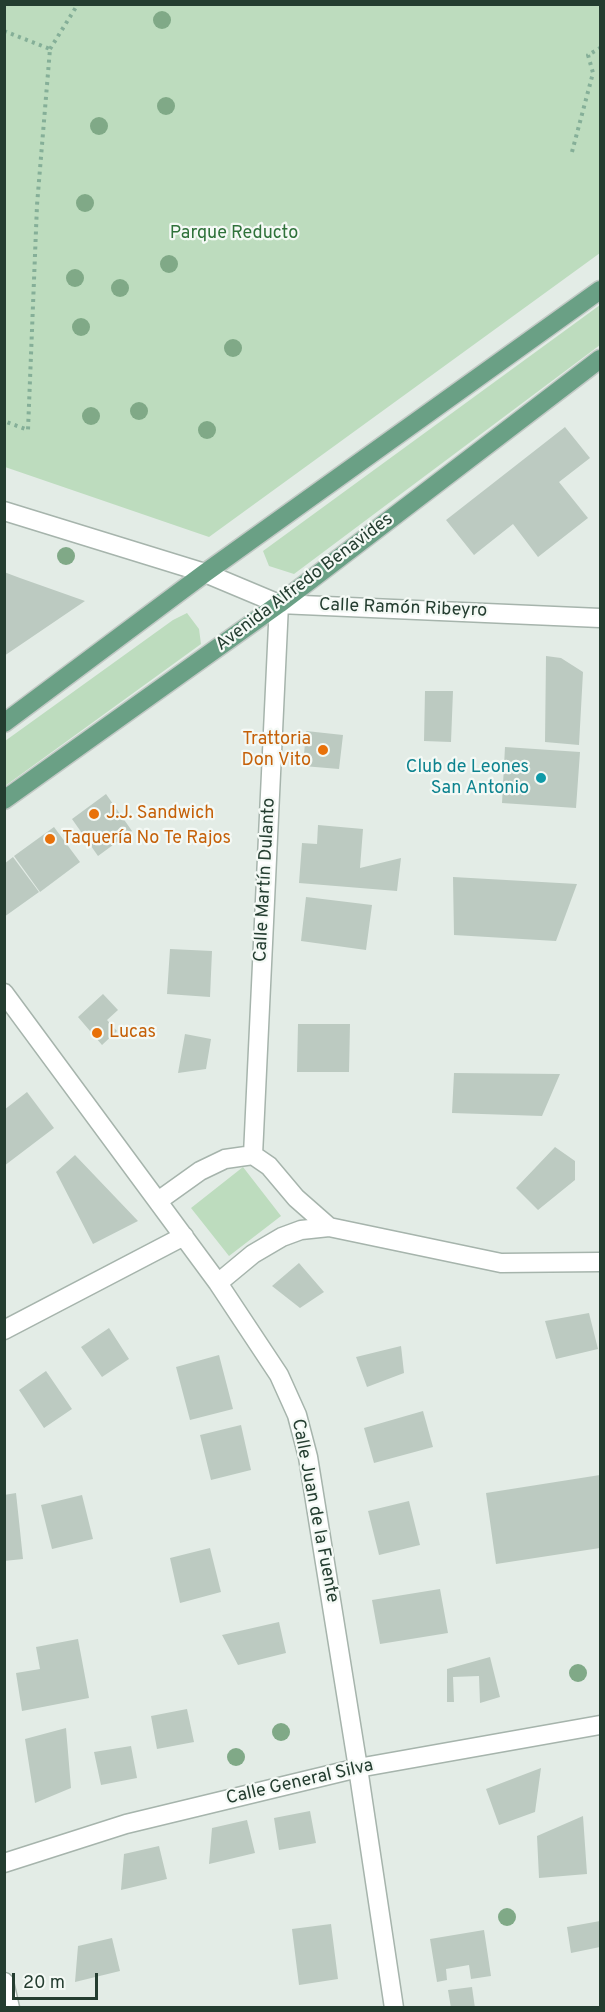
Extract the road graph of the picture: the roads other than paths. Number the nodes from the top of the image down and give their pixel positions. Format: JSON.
{"nodes":[{"id":1,"x":600,"y":290,"type":"edge"},
{"id":2,"x":600,"y":359,"type":"edge"},
{"id":3,"x":4,"y":511,"type":"edge"},
{"id":4,"x":205,"y":573,"type":"junction"},
{"id":5,"x":279,"y":604,"type":"junction"},
{"id":6,"x":600,"y":618,"type":"edge"},
{"id":7,"x":4,"y":723,"type":"edge"},
{"id":8,"x":4,"y":800,"type":"edge"},
{"id":9,"x":4,"y":993,"type":"edge"},
{"id":10,"x":253,"y":1155,"type":"junction"},
{"id":11,"x":158,"y":1201,"type":"junction"},
{"id":12,"x":329,"y":1227,"type":"junction"},
{"id":13,"x":184,"y":1236,"type":"junction"},
{"id":14,"x":600,"y":1262,"type":"edge"},
{"id":15,"x":218,"y":1283,"type":"junction"},
{"id":16,"x":4,"y":1330,"type":"edge"},
{"id":17,"x":600,"y":1725,"type":"edge"},
{"id":18,"x":358,"y":1768,"type":"junction"},
{"id":19,"x":4,"y":1863,"type":"edge"},
{"id":20,"x":4,"y":1982,"type":"edge"},
{"id":21,"x":10,"y":2007,"type":"edge"},
{"id":22,"x":394,"y":2007,"type":"edge"}],
"edges":[{"from":1,"to":4,"type":"main road"},
{"from":2,"to":5,"type":"main road","name":"Avenida Alfredo Benavides"},
{"from":3,"to":4,"type":"street","name":"Calle Ramón Ribeyro"},
{"from":4,"to":5,"type":"street","name":"Calle Ramón Ribeyro"},
{"from":4,"to":7,"type":"main road"},
{"from":5,"to":6,"type":"street","name":"Calle Ramón Ribeyro"},
{"from":5,"to":8,"type":"main road","name":"Avenida Alfredo Benavides"},
{"from":5,"to":10,"type":"street","name":"Calle Martín Dulanto"},
{"from":9,"to":11,"type":"street","name":"Calle Juan de la Fuente"},
{"from":10,"to":11,"type":"street"},
{"from":10,"to":12,"type":"street"},
{"from":11,"to":13,"type":"street","name":"Calle Juan de la Fuente"},
{"from":12,"to":14,"type":"street"},
{"from":12,"to":15,"type":"street"},
{"from":13,"to":15,"type":"street","name":"Calle Juan de la Fuente"},
{"from":13,"to":16,"type":"street"},
{"from":15,"to":18,"type":"street","name":"Calle Juan de la Fuente"},
{"from":17,"to":18,"type":"street","name":"Calle General Silva"},
{"from":18,"to":19,"type":"street","name":"Calle General Silva"},
{"from":18,"to":22,"type":"street","name":"Calle Juan de la Fuente"},
{"from":20,"to":21,"type":"street"}]}
